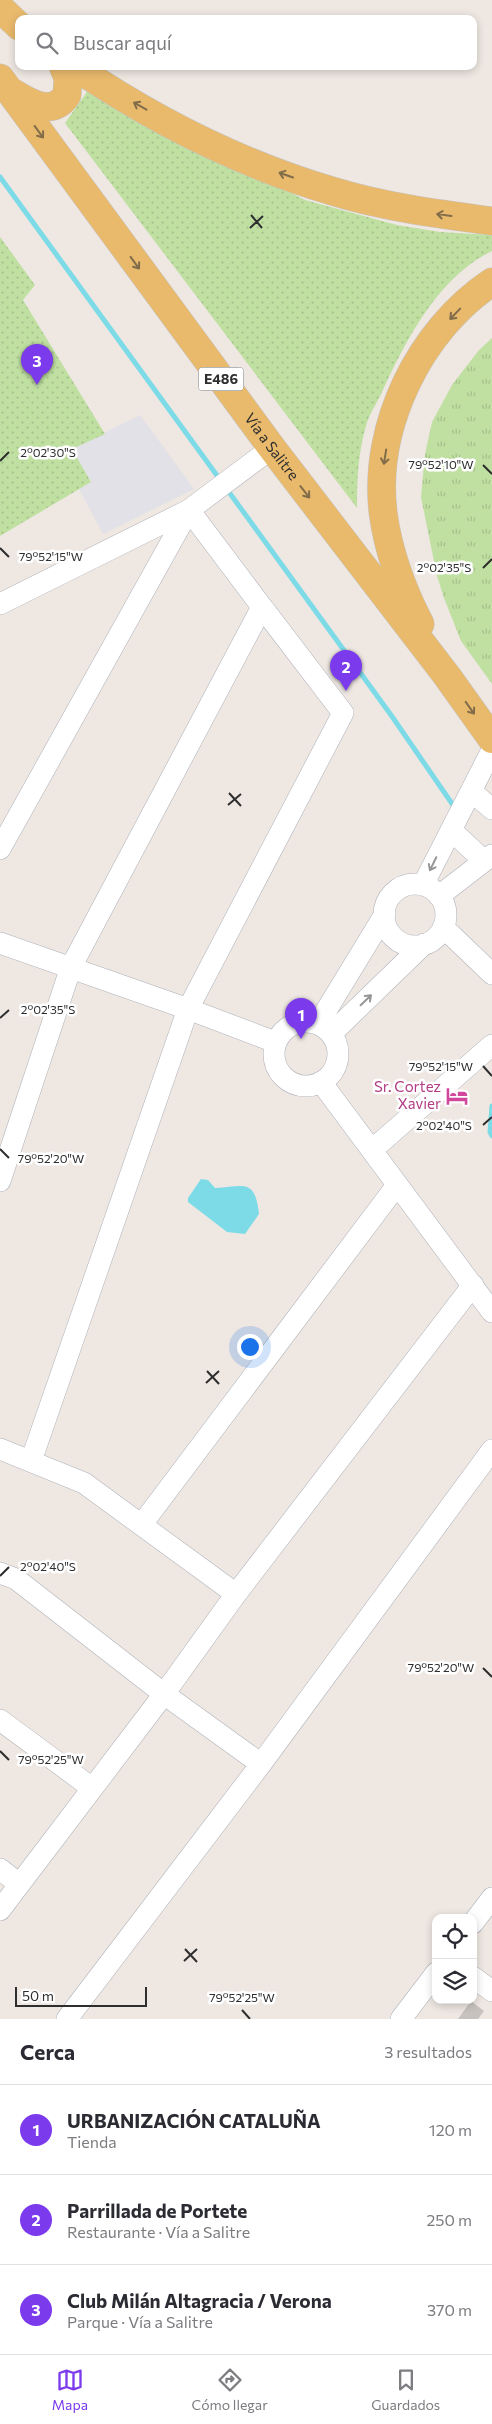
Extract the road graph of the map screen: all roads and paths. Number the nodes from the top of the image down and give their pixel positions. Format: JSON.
{"nodes":[{"id":1,"x":0,"y":8,"type":"edge"},
{"id":2,"x":15,"y":22,"type":"edge"},
{"id":3,"x":64,"y":70,"type":"edge"},
{"id":4,"x":80,"y":70,"type":"edge"},
{"id":5,"x":4,"y":84,"type":"edge"},
{"id":6,"x":492,"y":222,"type":"edge"},
{"id":7,"x":492,"y":282,"type":"edge"},
{"id":8,"x":272,"y":448,"type":"junction"},
{"id":9,"x":190,"y":510,"type":"junction"},
{"id":10,"x":0,"y":604,"type":"edge"},
{"id":11,"x":262,"y":607,"type":"junction"},
{"id":12,"x":447,"y":676,"type":"junction"},
{"id":13,"x":492,"y":739,"type":"edge"},
{"id":14,"x":492,"y":750,"type":"edge"},
{"id":15,"x":471,"y":791,"type":"junction"},
{"id":16,"x":492,"y":809,"type":"edge"},
{"id":17,"x":451,"y":830,"type":"junction"},
{"id":18,"x":0,"y":849,"type":"edge"},
{"id":19,"x":488,"y":858,"type":"edge"},
{"id":20,"x":431,"y":890,"type":"junction"},
{"id":21,"x":384,"y":914,"type":"junction"},
{"id":22,"x":443,"y":927,"type":"junction"},
{"id":23,"x":0,"y":943,"type":"edge"},
{"id":24,"x":424,"y":944,"type":"junction"},
{"id":25,"x":71,"y":967,"type":"junction"},
{"id":26,"x":492,"y":974,"type":"edge"},
{"id":27,"x":188,"y":1009,"type":"junction"},
{"id":28,"x":325,"y":1029,"type":"junction"},
{"id":29,"x":276,"y":1042,"type":"junction"},
{"id":30,"x":492,"y":1045,"type":"edge"},
{"id":31,"x":321,"y":1082,"type":"junction"},
{"id":32,"x":372,"y":1150,"type":"junction"},
{"id":33,"x":0,"y":1180,"type":"edge"},
{"id":34,"x":397,"y":1185,"type":"junction"},
{"id":35,"x":473,"y":1285,"type":"junction"},
{"id":36,"x":492,"y":1312,"type":"edge"},
{"id":37,"x":0,"y":1448,"type":"edge"},
{"id":38,"x":492,"y":1450,"type":"edge"},
{"id":39,"x":31,"y":1460,"type":"junction"},
{"id":40,"x":142,"y":1524,"type":"junction"},
{"id":41,"x":0,"y":1573,"type":"edge"},
{"id":42,"x":236,"y":1594,"type":"junction"},
{"id":43,"x":164,"y":1694,"type":"junction"},
{"id":44,"x":0,"y":1720,"type":"edge"},
{"id":45,"x":261,"y":1764,"type":"junction"},
{"id":46,"x":92,"y":1788,"type":"junction"},
{"id":47,"x":0,"y":1869,"type":"edge"},
{"id":48,"x":19,"y":1884,"type":"junction"},
{"id":49,"x":492,"y":1898,"type":"edge"},
{"id":50,"x":0,"y":1910,"type":"edge"},
{"id":51,"x":477,"y":1918,"type":"edge"},
{"id":52,"x":432,"y":1978,"type":"edge"},
{"id":53,"x":477,"y":1980,"type":"edge"},
{"id":54,"x":492,"y":1991,"type":"edge"},
{"id":55,"x":67,"y":2019,"type":"edge"},
{"id":56,"x":401,"y":2019,"type":"edge"}],
"edges":[{"from":1,"to":2,"type":"main road"},
{"from":3,"to":5,"type":"main road"},
{"from":6,"to":4,"type":"main road","one_way":true},
{"from":5,"to":8,"type":"main road","name":"Vía a Salitre","number":"E486","one_way":true},
{"from":7,"to":12,"type":"main road","one_way":true},
{"from":8,"to":9,"type":"street"},
{"from":8,"to":12,"type":"main road","name":"Vía a Salitre","number":"E486","one_way":true},
{"from":9,"to":10,"type":"street"},
{"from":9,"to":11,"type":"street"},
{"from":9,"to":18,"type":"street"},
{"from":11,"to":25,"type":"street"},
{"from":11,"to":27,"type":"street"},
{"from":12,"to":13,"type":"main road","name":"Vía a Salitre","number":"E486","one_way":true},
{"from":14,"to":15,"type":"street"},
{"from":15,"to":16,"type":"street"},
{"from":15,"to":17,"type":"street"},
{"from":17,"to":19,"type":"street"},
{"from":17,"to":20,"type":"street","one_way":true},
{"from":19,"to":20,"type":"street"},
{"from":20,"to":21,"type":"street"},
{"from":20,"to":22,"type":"street"},
{"from":21,"to":24,"type":"street"},
{"from":21,"to":28,"type":"street"},
{"from":22,"to":24,"type":"street"},
{"from":22,"to":26,"type":"street"},
{"from":23,"to":25,"type":"street"},
{"from":28,"to":24,"type":"street","one_way":true},
{"from":25,"to":27,"type":"street"},
{"from":25,"to":33,"type":"street"},
{"from":27,"to":29,"type":"street"},
{"from":27,"to":39,"type":"street"},
{"from":28,"to":29,"type":"street"},
{"from":28,"to":31,"type":"street"},
{"from":29,"to":31,"type":"street"},
{"from":30,"to":32,"type":"street"},
{"from":31,"to":32,"type":"street"},
{"from":32,"to":34,"type":"street"},
{"from":34,"to":35,"type":"street"},
{"from":34,"to":40,"type":"street"},
{"from":35,"to":36,"type":"street"},
{"from":35,"to":42,"type":"street"},
{"from":37,"to":39,"type":"street"},
{"from":38,"to":45,"type":"street"},
{"from":39,"to":40,"type":"street"},
{"from":40,"to":42,"type":"street"},
{"from":41,"to":43,"type":"street"},
{"from":42,"to":43,"type":"street"},
{"from":43,"to":45,"type":"street"},
{"from":43,"to":46,"type":"street"},
{"from":44,"to":46,"type":"street"},
{"from":45,"to":55,"type":"street"},
{"from":46,"to":48,"type":"street"},
{"from":47,"to":48,"type":"street"},
{"from":48,"to":50,"type":"street"},
{"from":49,"to":51,"type":"street"},
{"from":52,"to":56,"type":"street"},
{"from":53,"to":54,"type":"street"}]}
